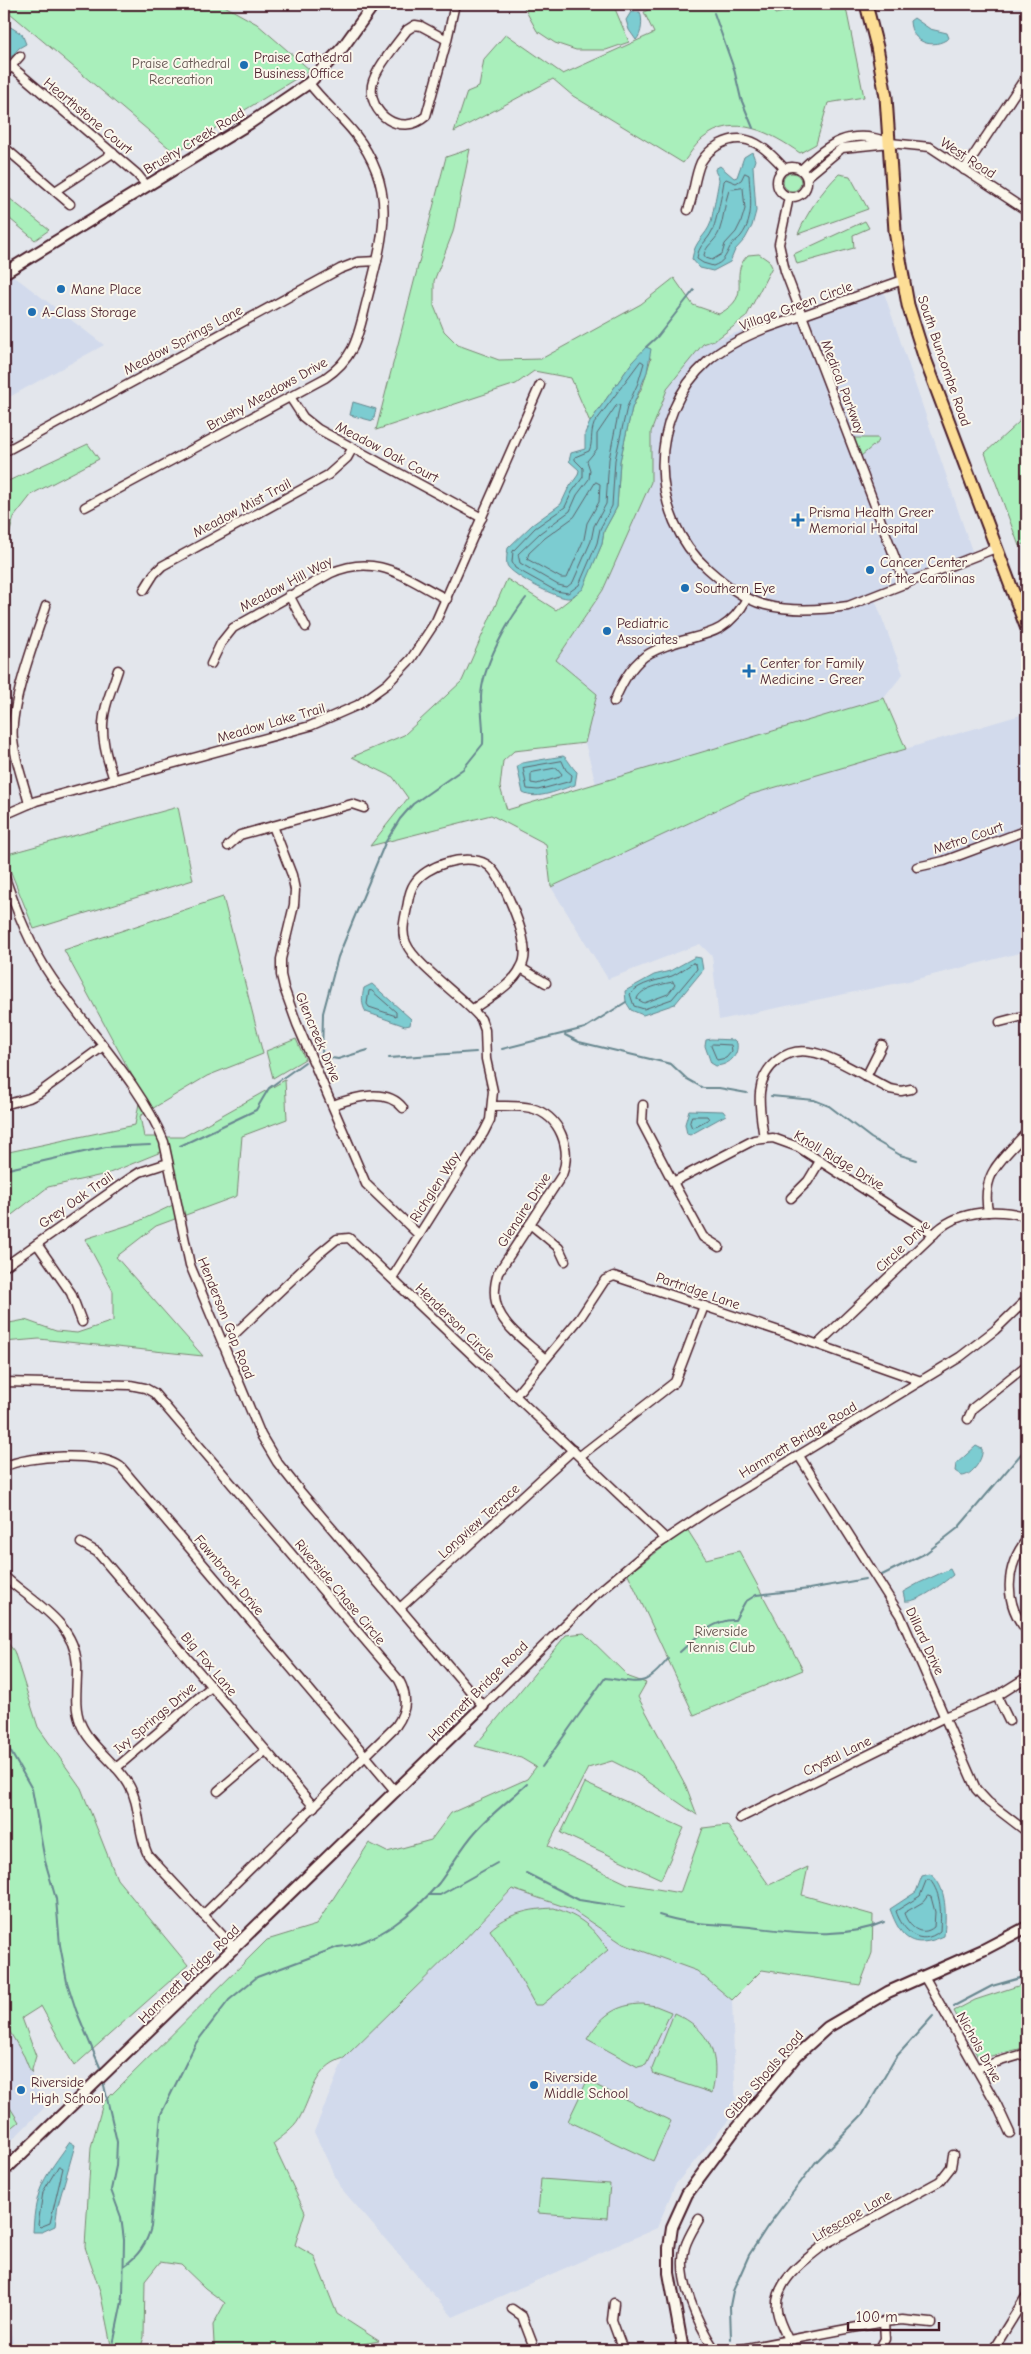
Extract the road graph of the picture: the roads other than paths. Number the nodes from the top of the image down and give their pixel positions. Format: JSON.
{"nodes":[{"id":1,"x":374,"y":4,"type":"edge"},
{"id":2,"x":455,"y":4,"type":"edge"},
{"id":3,"x":866,"y":4,"type":"edge"},
{"id":4,"x":447,"y":40,"type":"junction"},
{"id":5,"x":20,"y":56,"type":"dead end"},
{"id":6,"x":10,"y":66,"type":"junction"},
{"id":7,"x":4,"y":74,"type":"edge"},
{"id":8,"x":1027,"y":75,"type":"edge"},
{"id":9,"x":309,"y":83,"type":"junction"},
{"id":10,"x":890,"y":143,"type":"junction"},
{"id":11,"x":4,"y":147,"type":"edge"},
{"id":12,"x":113,"y":153,"type":"junction"},
{"id":13,"x":785,"y":169,"type":"junction"},
{"id":14,"x":801,"y":170,"type":"junction"},
{"id":15,"x":964,"y":170,"type":"junction"},
{"id":16,"x":806,"y":177,"type":"junction"},
{"id":17,"x":147,"y":186,"type":"junction"},
{"id":18,"x":55,"y":191,"type":"junction"},
{"id":19,"x":789,"y":197,"type":"junction"},
{"id":20,"x":70,"y":204,"type":"dead end"},
{"id":21,"x":688,"y":210,"type":"dead end"},
{"id":22,"x":1027,"y":211,"type":"edge"},
{"id":23,"x":378,"y":261,"type":"junction"},
{"id":24,"x":4,"y":273,"type":"edge"},
{"id":25,"x":903,"y":280,"type":"junction"},
{"id":26,"x":802,"y":316,"type":"junction"},
{"id":27,"x":540,"y":385,"type":"dead end"},
{"id":28,"x":290,"y":397,"type":"junction"},
{"id":29,"x":352,"y":449,"type":"junction"},
{"id":30,"x":4,"y":452,"type":"edge"},
{"id":31,"x":85,"y":507,"type":"dead end"},
{"id":32,"x":482,"y":518,"type":"junction"},
{"id":33,"x":996,"y":548,"type":"junction"},
{"id":34,"x":905,"y":584,"type":"junction"},
{"id":35,"x":144,"y":590,"type":"dead end"},
{"id":36,"x":289,"y":595,"type":"junction"},
{"id":37,"x":447,"y":598,"type":"junction"},
{"id":38,"x":748,"y":598,"type":"junction"},
{"id":39,"x":46,"y":606,"type":"dead end"},
{"id":40,"x":306,"y":627,"type":"dead end"},
{"id":41,"x":1027,"y":629,"type":"edge"},
{"id":42,"x":211,"y":664,"type":"dead end"},
{"id":43,"x":118,"y":670,"type":"dead end"},
{"id":44,"x":614,"y":702,"type":"dead end"},
{"id":45,"x":114,"y":780,"type":"junction"},
{"id":46,"x":30,"y":804,"type":"junction"},
{"id":47,"x":364,"y":808,"type":"dead end"},
{"id":48,"x":4,"y":815,"type":"edge"},
{"id":49,"x":273,"y":826,"type":"junction"},
{"id":50,"x":1027,"y":830,"type":"edge"},
{"id":51,"x":228,"y":846,"type":"dead end"},
{"id":52,"x":917,"y":867,"type":"dead end"},
{"id":53,"x":4,"y":875,"type":"edge"},
{"id":54,"x":521,"y":968,"type":"junction"},
{"id":55,"x":546,"y":983,"type":"dead end"},
{"id":56,"x":473,"y":1009,"type":"junction"},
{"id":57,"x":1027,"y":1015,"type":"edge"},
{"id":58,"x":1000,"y":1022,"type":"dead end"},
{"id":59,"x":882,"y":1045,"type":"dead end"},
{"id":60,"x":102,"y":1046,"type":"junction"},
{"id":61,"x":866,"y":1077,"type":"junction"},
{"id":62,"x":912,"y":1089,"type":"dead end"},
{"id":63,"x":4,"y":1105,"type":"edge"},
{"id":64,"x":333,"y":1105,"type":"junction"},
{"id":65,"x":643,"y":1105,"type":"dead end"},
{"id":66,"x":492,"y":1106,"type":"junction"},
{"id":67,"x":403,"y":1108,"type":"dead end"},
{"id":68,"x":1027,"y":1132,"type":"edge"},
{"id":69,"x":764,"y":1138,"type":"junction"},
{"id":70,"x":820,"y":1161,"type":"junction"},
{"id":71,"x":168,"y":1163,"type":"junction"},
{"id":72,"x":673,"y":1182,"type":"junction"},
{"id":73,"x":791,"y":1198,"type":"dead end"},
{"id":74,"x":988,"y":1212,"type":"junction"},
{"id":75,"x":1027,"y":1217,"type":"edge"},
{"id":76,"x":530,"y":1224,"type":"junction"},
{"id":77,"x":934,"y":1234,"type":"junction"},
{"id":78,"x":419,"y":1235,"type":"junction"},
{"id":79,"x":37,"y":1244,"type":"junction"},
{"id":80,"x":719,"y":1247,"type":"dead end"},
{"id":81,"x":565,"y":1261,"type":"dead end"},
{"id":82,"x":4,"y":1267,"type":"edge"},
{"id":83,"x":392,"y":1278,"type":"junction"},
{"id":84,"x":1026,"y":1304,"type":"edge"},
{"id":85,"x":704,"y":1306,"type":"junction"},
{"id":86,"x":82,"y":1322,"type":"dead end"},
{"id":87,"x":818,"y":1344,"type":"junction"},
{"id":88,"x":223,"y":1345,"type":"junction"},
{"id":89,"x":545,"y":1359,"type":"junction"},
{"id":90,"x":1027,"y":1365,"type":"edge"},
{"id":91,"x":921,"y":1381,"type":"junction"},
{"id":92,"x":4,"y":1382,"type":"edge"},
{"id":93,"x":515,"y":1396,"type":"junction"},
{"id":94,"x":968,"y":1419,"type":"dead end"},
{"id":95,"x":573,"y":1450,"type":"junction"},
{"id":96,"x":580,"y":1456,"type":"junction"},
{"id":97,"x":799,"y":1456,"type":"junction"},
{"id":98,"x":4,"y":1466,"type":"edge"},
{"id":99,"x":666,"y":1539,"type":"junction"},
{"id":100,"x":1027,"y":1539,"type":"edge"},
{"id":101,"x":80,"y":1543,"type":"dead end"},
{"id":102,"x":4,"y":1576,"type":"edge"},
{"id":103,"x":400,"y":1608,"type":"junction"},
{"id":104,"x":1027,"y":1631,"type":"edge"},
{"id":105,"x":1027,"y":1677,"type":"edge"},
{"id":106,"x":211,"y":1687,"type":"junction"},
{"id":107,"x":997,"y":1696,"type":"junction"},
{"id":108,"x":483,"y":1706,"type":"junction"},
{"id":109,"x":945,"y":1717,"type":"junction"},
{"id":110,"x":1009,"y":1721,"type":"dead end"},
{"id":111,"x":265,"y":1751,"type":"junction"},
{"id":112,"x":366,"y":1756,"type":"junction"},
{"id":113,"x":116,"y":1768,"type":"junction"},
{"id":114,"x":218,"y":1791,"type":"dead end"},
{"id":115,"x":396,"y":1792,"type":"junction"},
{"id":116,"x":314,"y":1806,"type":"junction"},
{"id":117,"x":740,"y":1818,"type":"dead end"},
{"id":118,"x":1027,"y":1832,"type":"edge"},
{"id":119,"x":203,"y":1915,"type":"junction"},
{"id":120,"x":1027,"y":1927,"type":"edge"},
{"id":121,"x":235,"y":1949,"type":"junction"},
{"id":122,"x":924,"y":1976,"type":"junction"},
{"id":123,"x":1027,"y":2053,"type":"edge"},
{"id":124,"x":977,"y":2068,"type":"junction"},
{"id":125,"x":1010,"y":2132,"type":"dead end"},
{"id":126,"x":953,"y":2155,"type":"dead end"},
{"id":127,"x":4,"y":2172,"type":"edge"},
{"id":128,"x":699,"y":2219,"type":"dead end"},
{"id":129,"x":1027,"y":2295,"type":"edge"},
{"id":130,"x":614,"y":2302,"type":"dead end"},
{"id":131,"x":512,"y":2309,"type":"dead end"},
{"id":132,"x":884,"y":2322,"type":"junction"},
{"id":133,"x":931,"y":2323,"type":"dead end"},
{"id":134,"x":788,"y":2340,"type":"junction"},
{"id":135,"x":996,"y":2349,"type":"edge"},
{"id":136,"x":535,"y":2350,"type":"edge"},
{"id":137,"x":623,"y":2350,"type":"edge"},
{"id":138,"x":683,"y":2350,"type":"edge"},
{"id":139,"x":714,"y":2350,"type":"edge"},
{"id":140,"x":736,"y":2350,"type":"edge"},
{"id":141,"x":793,"y":2350,"type":"edge"},
{"id":142,"x":879,"y":2350,"type":"edge"}],
"edges":[{"from":1,"to":9,"type":"street","name":"Brushy Creek Road"},
{"from":2,"to":4,"type":"street"},
{"from":3,"to":10,"type":"main road","name":"South Buncombe Road"},
{"from":4,"to":4,"type":"street"},
{"from":5,"to":6,"type":"street"},
{"from":6,"to":7,"type":"street"},
{"from":6,"to":12,"type":"street","name":"Hearthstone Court"},
{"from":8,"to":15,"type":"street"},
{"from":9,"to":17,"type":"street","name":"Brushy Creek Road"},
{"from":9,"to":23,"type":"street","name":"Brushy Meadows Drive"},
{"from":10,"to":14,"type":"street"},
{"from":10,"to":15,"type":"street","name":"West Road"},
{"from":10,"to":16,"type":"street"},
{"from":10,"to":25,"type":"main road","name":"South Buncombe Road"},
{"from":11,"to":18,"type":"street"},
{"from":12,"to":17,"type":"street","name":"Hearthstone Court"},
{"from":12,"to":18,"type":"street"},
{"from":13,"to":14,"type":"street"},
{"from":13,"to":19,"type":"street"},
{"from":13,"to":21,"type":"street"},
{"from":14,"to":16,"type":"street"},
{"from":15,"to":22,"type":"street","name":"West Road"},
{"from":16,"to":19,"type":"street"},
{"from":17,"to":24,"type":"street","name":"Brushy Creek Road"},
{"from":18,"to":20,"type":"street"},
{"from":19,"to":26,"type":"street","name":"Medical Parkway"},
{"from":23,"to":28,"type":"street","name":"Brushy Meadows Drive"},
{"from":23,"to":30,"type":"street","name":"Meadow Springs Lane"},
{"from":25,"to":26,"type":"street","name":"Village Green Circle"},
{"from":25,"to":33,"type":"main road","name":"South Buncombe Road"},
{"from":26,"to":34,"type":"street","name":"Medical Parkway"},
{"from":26,"to":38,"type":"street","name":"Village Green Circle"},
{"from":27,"to":32,"type":"street","name":"Meadow Lake Trail"},
{"from":28,"to":29,"type":"street","name":"Meadow Oak Court"},
{"from":28,"to":31,"type":"street","name":"Brushy Meadows Drive"},
{"from":29,"to":32,"type":"street","name":"Meadow Oak Court"},
{"from":29,"to":35,"type":"street","name":"Meadow Mist Trail"},
{"from":32,"to":37,"type":"street","name":"Meadow Lake Trail"},
{"from":33,"to":34,"type":"street","name":"Village Green Circle"},
{"from":33,"to":41,"type":"main road","name":"South Buncombe Road"},
{"from":34,"to":38,"type":"street","name":"Village Green Circle"},
{"from":36,"to":37,"type":"street","name":"Meadow Hill Way"},
{"from":36,"to":40,"type":"street"},
{"from":36,"to":42,"type":"street","name":"Meadow Hill Way"},
{"from":37,"to":45,"type":"street","name":"Meadow Lake Trail"},
{"from":38,"to":44,"type":"street"},
{"from":39,"to":46,"type":"street"},
{"from":43,"to":45,"type":"street"},
{"from":45,"to":46,"type":"street","name":"Meadow Lake Trail"},
{"from":46,"to":48,"type":"street","name":"Meadow Lake Trail"},
{"from":47,"to":49,"type":"street"},
{"from":49,"to":51,"type":"street"},
{"from":49,"to":64,"type":"street","name":"Glencreek Drive"},
{"from":50,"to":52,"type":"street","name":"Metro Court"},
{"from":53,"to":60,"type":"street","name":"Henderson Gap Road"},
{"from":54,"to":55,"type":"street"},
{"from":54,"to":56,"type":"street"},
{"from":54,"to":56,"type":"street"},
{"from":56,"to":66,"type":"street","name":"Richglen Way"},
{"from":57,"to":58,"type":"street"},
{"from":59,"to":61,"type":"street"},
{"from":60,"to":63,"type":"street"},
{"from":60,"to":71,"type":"street","name":"Henderson Gap Road"},
{"from":61,"to":62,"type":"street"},
{"from":61,"to":69,"type":"street"},
{"from":64,"to":67,"type":"street"},
{"from":64,"to":78,"type":"street","name":"Glencreek Drive"},
{"from":65,"to":72,"type":"street"},
{"from":66,"to":76,"type":"street","name":"Glenaire Drive"},
{"from":66,"to":78,"type":"street","name":"Richglen Way"},
{"from":68,"to":74,"type":"street"},
{"from":69,"to":70,"type":"street","name":"Knoll Ridge Drive"},
{"from":69,"to":72,"type":"street"},
{"from":70,"to":73,"type":"street"},
{"from":70,"to":77,"type":"street","name":"Knoll Ridge Drive"},
{"from":71,"to":79,"type":"street","name":"Grey Oak Trail"},
{"from":71,"to":88,"type":"street","name":"Henderson Gap Road"},
{"from":72,"to":80,"type":"street"},
{"from":74,"to":75,"type":"street","name":"Circle Drive"},
{"from":74,"to":77,"type":"street","name":"Circle Drive"},
{"from":76,"to":81,"type":"street"},
{"from":76,"to":89,"type":"street","name":"Glenaire Drive"},
{"from":77,"to":87,"type":"street","name":"Circle Drive"},
{"from":78,"to":83,"type":"street","name":"Richglen Way"},
{"from":79,"to":82,"type":"street","name":"Grey Oak Trail"},
{"from":79,"to":86,"type":"street"},
{"from":83,"to":88,"type":"street","name":"Henderson Circle"},
{"from":83,"to":93,"type":"street","name":"Henderson Circle"},
{"from":84,"to":91,"type":"street","name":"Hammett Bridge Road"},
{"from":85,"to":87,"type":"street","name":"Partridge Lane"},
{"from":85,"to":89,"type":"street","name":"Partridge Lane"},
{"from":85,"to":96,"type":"street"},
{"from":87,"to":91,"type":"street","name":"Partridge Lane"},
{"from":88,"to":103,"type":"street","name":"Henderson Gap Road"},
{"from":89,"to":93,"type":"street","name":"Partridge Lane"},
{"from":90,"to":94,"type":"street"},
{"from":91,"to":97,"type":"street","name":"Hammett Bridge Road"},
{"from":92,"to":112,"type":"street","name":"Riverside Chase Circle"},
{"from":93,"to":95,"type":"street","name":"Henderson Circle"},
{"from":95,"to":96,"type":"street","name":"Henderson Circle"},
{"from":95,"to":103,"type":"street","name":"Longview Terrace"},
{"from":96,"to":99,"type":"street","name":"Henderson Circle"},
{"from":97,"to":99,"type":"street","name":"Hammett Bridge Road"},
{"from":97,"to":109,"type":"street","name":"Dillard Drive"},
{"from":98,"to":112,"type":"street","name":"Fawnbrook Drive"},
{"from":99,"to":108,"type":"street","name":"Hammett Bridge Road"},
{"from":100,"to":104,"type":"street"},
{"from":101,"to":106,"type":"street","name":"Big Fox Lane"},
{"from":102,"to":113,"type":"street"},
{"from":103,"to":108,"type":"street","name":"Henderson Gap Road"},
{"from":105,"to":107,"type":"street","name":"Crystal Lane"},
{"from":106,"to":111,"type":"street","name":"Big Fox Lane"},
{"from":106,"to":113,"type":"street","name":"Ivy Springs Drive"},
{"from":107,"to":109,"type":"street","name":"Crystal Lane"},
{"from":107,"to":110,"type":"street"},
{"from":108,"to":115,"type":"street","name":"Hammett Bridge Road"},
{"from":109,"to":117,"type":"street","name":"Crystal Lane"},
{"from":109,"to":118,"type":"street","name":"Dillard Drive"},
{"from":111,"to":114,"type":"street"},
{"from":111,"to":116,"type":"street","name":"Big Fox Lane"},
{"from":112,"to":115,"type":"street","name":"Fawnbrook Drive"},
{"from":112,"to":116,"type":"street","name":"Riverside Chase Circle"},
{"from":113,"to":119,"type":"street"},
{"from":115,"to":121,"type":"street","name":"Hammett Bridge Road"},
{"from":116,"to":119,"type":"street","name":"Riverside Chase Circle"},
{"from":119,"to":121,"type":"street"},
{"from":120,"to":122,"type":"street","name":"Gibbs Shoals Road"},
{"from":121,"to":127,"type":"street","name":"Hammett Bridge Road"},
{"from":122,"to":124,"type":"street","name":"Nichols Drive"},
{"from":122,"to":138,"type":"street","name":"Gibbs Shoals Road"},
{"from":123,"to":124,"type":"street"},
{"from":124,"to":125,"type":"street","name":"Nichols Drive"},
{"from":126,"to":134,"type":"street","name":"Lifescape Lane"},
{"from":128,"to":139,"type":"street"},
{"from":129,"to":135,"type":"street"},
{"from":130,"to":137,"type":"street"},
{"from":131,"to":136,"type":"street"},
{"from":132,"to":133,"type":"street"},
{"from":132,"to":134,"type":"street"},
{"from":132,"to":142,"type":"street"},
{"from":134,"to":140,"type":"street"},
{"from":134,"to":141,"type":"street","name":"Lifescape Lane"}]}
